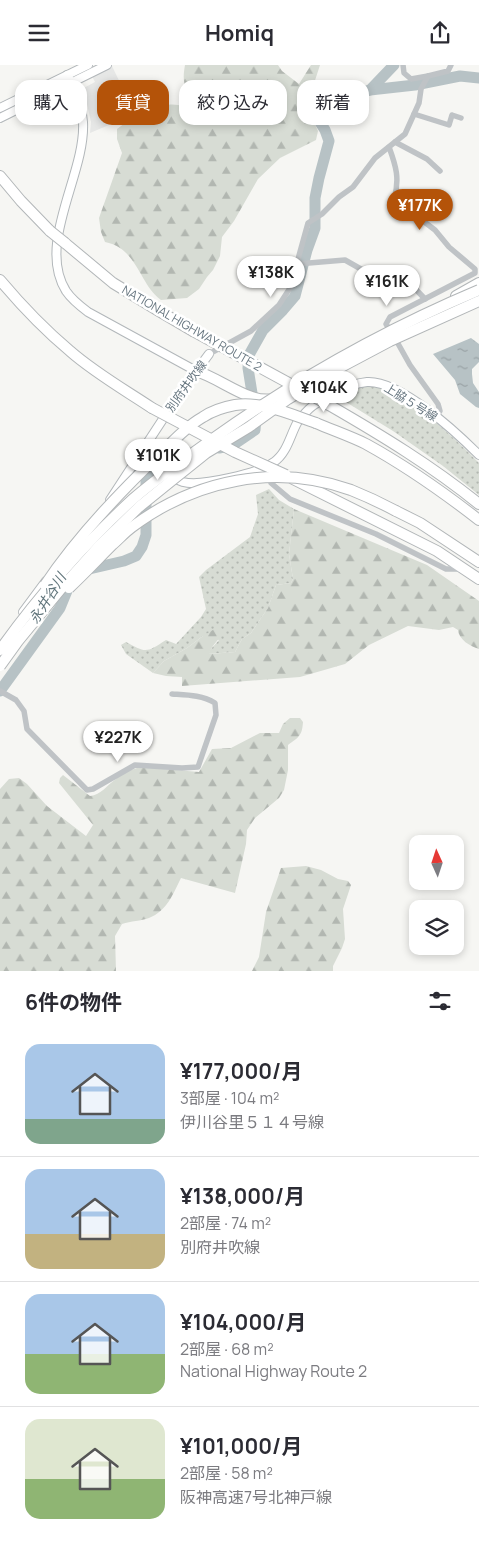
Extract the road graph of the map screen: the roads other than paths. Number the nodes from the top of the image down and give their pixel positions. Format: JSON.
{"nodes":[{"id":1,"x":88,"y":65,"type":"edge"},
{"id":2,"x":107,"y":65,"type":"edge"},
{"id":3,"x":403,"y":65,"type":"edge"},
{"id":4,"x":451,"y":65,"type":"edge"},
{"id":5,"x":67,"y":75,"type":"junction"},
{"id":6,"x":428,"y":76,"type":"junction"},
{"id":7,"x":70,"y":80,"type":"edge"},
{"id":8,"x":78,"y":80,"type":"edge"},
{"id":9,"x":0,"y":108,"type":"edge"},
{"id":10,"x":15,"y":111,"type":"edge"},
{"id":11,"x":414,"y":114,"type":"junction"},
{"id":12,"x":0,"y":118,"type":"edge"},
{"id":13,"x":461,"y":118,"type":"dead end"},
{"id":14,"x":83,"y":125,"type":"edge"},
{"id":15,"x":396,"y":142,"type":"junction"},
{"id":16,"x":389,"y":147,"type":"junction"},
{"id":17,"x":440,"y":171,"type":"dead end"},
{"id":18,"x":0,"y":176,"type":"edge"},
{"id":19,"x":298,"y":264,"type":"junction"},
{"id":20,"x":0,"y":280,"type":"edge"},
{"id":21,"x":479,"y":283,"type":"edge"},
{"id":22,"x":479,"y":290,"type":"edge"},
{"id":23,"x":425,"y":299,"type":"junction"},
{"id":24,"x":479,"y":301,"type":"edge"},
{"id":25,"x":479,"y":307,"type":"edge"},
{"id":26,"x":392,"y":333,"type":"dead end"},
{"id":27,"x":396,"y":340,"type":"dead end"},
{"id":28,"x":209,"y":354,"type":"joint"},
{"id":29,"x":196,"y":371,"type":"junction"},
{"id":30,"x":436,"y":416,"type":"junction"},
{"id":31,"x":140,"y":452,"type":"junction"},
{"id":32,"x":479,"y":455,"type":"edge"},
{"id":33,"x":264,"y":467,"type":"junction"},
{"id":34,"x":479,"y":504,"type":"edge"},
{"id":35,"x":479,"y":520,"type":"edge"},
{"id":36,"x":479,"y":562,"type":"edge"},
{"id":37,"x":464,"y":569,"type":"junction"},
{"id":38,"x":479,"y":579,"type":"edge"},
{"id":39,"x":14,"y":638,"type":"junction"},
{"id":40,"x":0,"y":644,"type":"edge"},
{"id":41,"x":0,"y":650,"type":"edge"},
{"id":42,"x":0,"y":666,"type":"edge"},
{"id":43,"x":2,"y":692,"type":"edge"},
{"id":44,"x":172,"y":694,"type":"dead end"}],
"edges":[{"from":1,"to":5,"type":"street"},
{"from":2,"to":8,"type":"street"},
{"from":3,"to":6,"type":"street"},
{"from":4,"to":6,"type":"street"},
{"from":5,"to":7,"type":"street"},
{"from":5,"to":9,"type":"street"},
{"from":6,"to":11,"type":"street","name":"別府井吹線"},
{"from":10,"to":12,"type":"street"},
{"from":11,"to":13,"type":"street"},
{"from":11,"to":15,"type":"street","name":"別府井吹線"},
{"from":14,"to":29,"type":"street"},
{"from":15,"to":16,"type":"street","name":"別府井吹線"},
{"from":15,"to":17,"type":"street"},
{"from":16,"to":19,"type":"street","name":"別府井吹線"},
{"from":16,"to":23,"type":"street"},
{"from":18,"to":34,"type":"highway","name":"NATIONAL HIGHWAY ROUTE 2","bridge":true},
{"from":19,"to":23,"type":"street"},
{"from":19,"to":28,"type":"street","name":"別府井吹線"},
{"from":20,"to":37,"type":"highway","bridge":true},
{"from":21,"to":29,"type":"highway"},
{"from":22,"to":39,"type":"highway","bridge":true},
{"from":23,"to":26,"type":"street"},
{"from":24,"to":39,"type":"highway","bridge":true},
{"from":25,"to":29,"type":"highway"},
{"from":27,"to":30,"type":"street"},
{"from":28,"to":29,"type":"street","name":"別府井吹線"},
{"from":29,"to":31,"type":"street","name":"別府井吹線"},
{"from":30,"to":32,"type":"street","name":"上脇５号線"},
{"from":30,"to":33,"type":"street","name":"上脇５号線"},
{"from":31,"to":33,"type":"street","name":"上脇５号線","bridge":true},
{"from":31,"to":40,"type":"street","name":"別府井吹線"},
{"from":33,"to":37,"type":"street"},
{"from":35,"to":39,"type":"highway","bridge":true},
{"from":36,"to":39,"type":"highway","bridge":true},
{"from":37,"to":38,"type":"highway"},
{"from":39,"to":41,"type":"highway","bridge":true},
{"from":39,"to":42,"type":"highway","bridge":true},
{"from":43,"to":44,"type":"street"}]}
